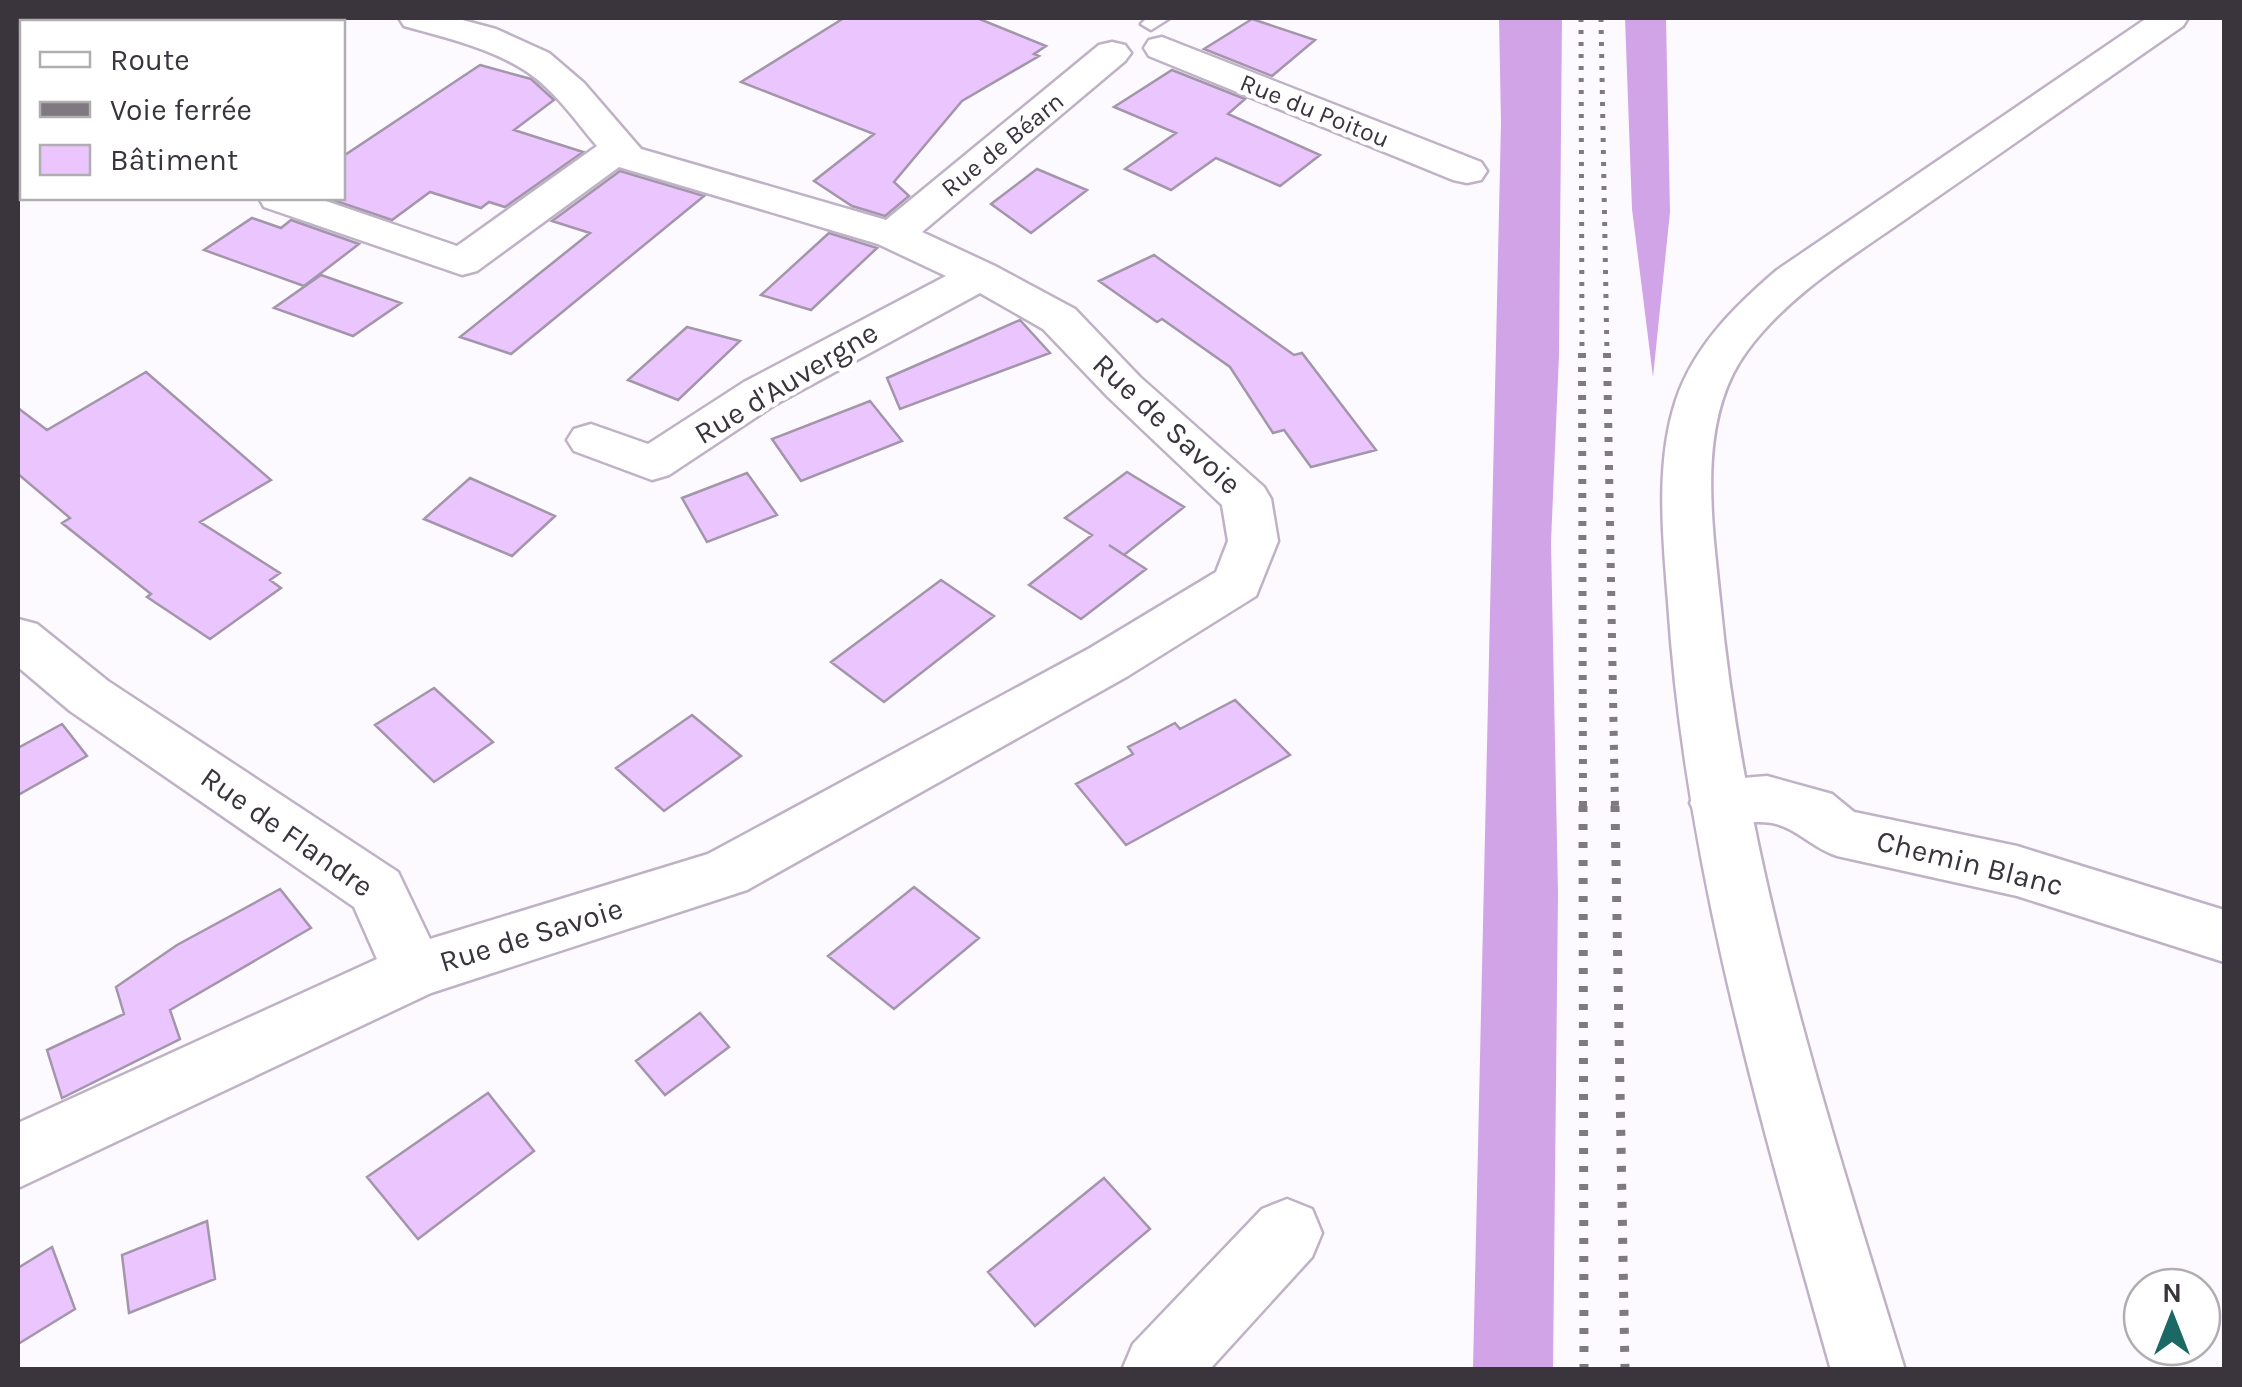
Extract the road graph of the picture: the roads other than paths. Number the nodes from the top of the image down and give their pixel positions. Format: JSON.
{"nodes":[{"id":1,"x":417,"y":18,"type":"edge"},
{"id":2,"x":2170,"y":18,"type":"edge"},
{"id":3,"x":1158,"y":30,"type":"edge"},
{"id":4,"x":1101,"y":34,"type":"edge"},
{"id":5,"x":620,"y":148,"type":"junction"},
{"id":6,"x":1467,"y":171,"type":"dead end"},
{"id":7,"x":285,"y":200,"type":"edge"},
{"id":8,"x":893,"y":235,"type":"junction"},
{"id":9,"x":980,"y":275,"type":"junction"},
{"id":10,"x":591,"y":440,"type":"dead end"},
{"id":11,"x":18,"y":638,"type":"edge"},
{"id":12,"x":1719,"y":803,"type":"junction"},
{"id":13,"x":2224,"y":936,"type":"edge"},
{"id":14,"x":414,"y":972,"type":"junction"},
{"id":15,"x":18,"y":1156,"type":"edge"},
{"id":16,"x":1288,"y":1234,"type":"dead end"},
{"id":17,"x":1159,"y":1370,"type":"edge"},
{"id":18,"x":1868,"y":1370,"type":"edge"}],
"edges":[{"from":1,"to":5,"type":"street","name":"Rue de Savoie"},
{"from":2,"to":12,"type":"street"},
{"from":3,"to":4,"type":"street"},
{"from":3,"to":6,"type":"street","name":"Rue du Poitou"},
{"from":4,"to":8,"type":"street","name":"Rue de Béarn"},
{"from":5,"to":7,"type":"street"},
{"from":5,"to":8,"type":"street","name":"Rue de Savoie"},
{"from":8,"to":9,"type":"street","name":"Rue de Savoie"},
{"from":9,"to":10,"type":"street","name":"Rue d'Auvergne"},
{"from":9,"to":14,"type":"street","name":"Rue de Savoie"},
{"from":11,"to":14,"type":"street","name":"Rue de Flandre"},
{"from":12,"to":13,"type":"street","name":"Chemin Blanc"},
{"from":12,"to":18,"type":"street"},
{"from":14,"to":15,"type":"street"},
{"from":16,"to":17,"type":"street"}]}
